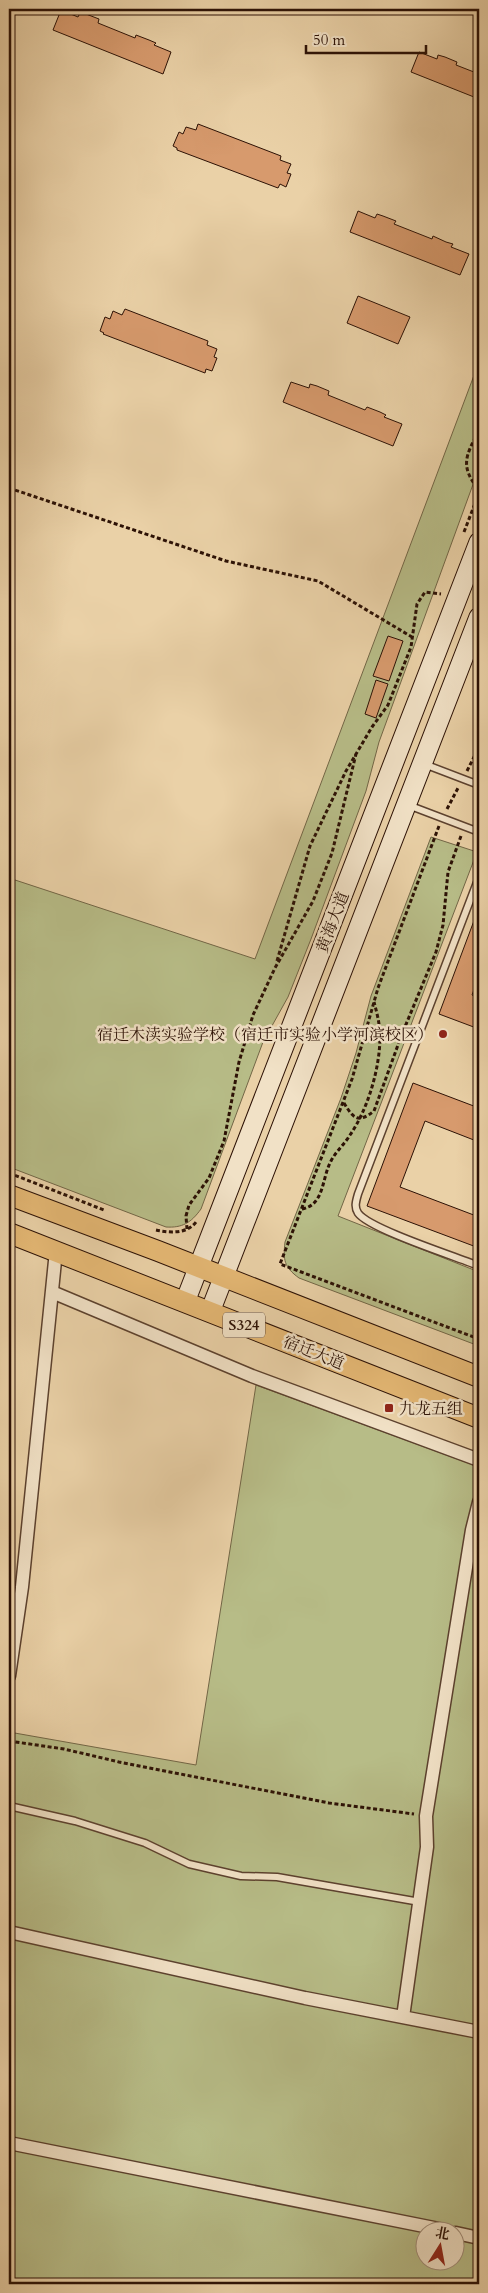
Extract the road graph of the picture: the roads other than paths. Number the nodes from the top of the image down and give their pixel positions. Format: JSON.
{"nodes":[{"id":1,"x":471,"y":540,"type":"edge"},
{"id":2,"x":479,"y":617,"type":"edge"},
{"id":3,"x":422,"y":763,"type":"junction"},
{"id":4,"x":479,"y":785,"type":"edge"},
{"id":5,"x":406,"y":804,"type":"junction"},
{"id":6,"x":479,"y":832,"type":"edge"},
{"id":7,"x":479,"y":877,"type":"edge"},
{"id":8,"x":9,"y":1195,"type":"edge"},
{"id":9,"x":9,"y":1233,"type":"edge"},
{"id":10,"x":56,"y":1251,"type":"junction"},
{"id":11,"x":479,"y":1266,"type":"edge"},
{"id":12,"x":198,"y":1267,"type":"junction"},
{"id":13,"x":223,"y":1277,"type":"junction"},
{"id":14,"x":52,"y":1292,"type":"junction"},
{"id":15,"x":185,"y":1302,"type":"junction"},
{"id":16,"x":210,"y":1312,"type":"junction"},
{"id":17,"x":479,"y":1377,"type":"edge"},
{"id":18,"x":479,"y":1418,"type":"edge"},
{"id":19,"x":479,"y":1460,"type":"edge"},
{"id":20,"x":479,"y":1502,"type":"edge"},
{"id":21,"x":10,"y":1654,"type":"edge"},
{"id":22,"x":9,"y":1676,"type":"edge"},
{"id":23,"x":9,"y":1806,"type":"edge"},
{"id":24,"x":420,"y":1902,"type":"junction"},
{"id":25,"x":9,"y":1932,"type":"edge"},
{"id":26,"x":403,"y":2017,"type":"junction"},
{"id":27,"x":479,"y":2032,"type":"edge"},
{"id":28,"x":9,"y":2144,"type":"edge"},
{"id":29,"x":416,"y":2224,"type":"edge"},
{"id":30,"x":466,"y":2235,"type":"edge"},
{"id":31,"x":479,"y":2238,"type":"edge"}],
"edges":[{"from":1,"to":12,"type":"main road","name":"黄海大道"},
{"from":2,"to":3,"type":"main road","name":"黄海大道"},
{"from":3,"to":4,"type":"lane"},
{"from":3,"to":5,"type":"main road","name":"黄海大道"},
{"from":5,"to":6,"type":"lane"},
{"from":5,"to":13,"type":"main road","name":"黄海大道"},
{"from":7,"to":11,"type":"lane"},
{"from":8,"to":12,"type":"main road","number":"S324"},
{"from":9,"to":10,"type":"main road","name":"宿迁大道","number":"S324"},
{"from":10,"to":14,"type":"street"},
{"from":10,"to":15,"type":"main road","name":"宿迁大道","number":"S324"},
{"from":12,"to":13,"type":"main road","number":"S324"},
{"from":12,"to":15,"type":"main road","name":"黄海大道"},
{"from":13,"to":16,"type":"main road","name":"黄海大道"},
{"from":13,"to":17,"type":"main road","number":"S324"},
{"from":14,"to":19,"type":"street"},
{"from":14,"to":21,"type":"street"},
{"from":15,"to":16,"type":"main road","name":"宿迁大道","number":"S324"},
{"from":16,"to":18,"type":"main road","name":"宿迁大道","number":"S324"},
{"from":20,"to":24,"type":"street"},
{"from":21,"to":22,"type":"street"},
{"from":23,"to":24,"type":"lane"},
{"from":24,"to":26,"type":"street"},
{"from":25,"to":26,"type":"street"},
{"from":26,"to":27,"type":"street"},
{"from":28,"to":29,"type":"street"},
{"from":30,"to":31,"type":"street"}]}
